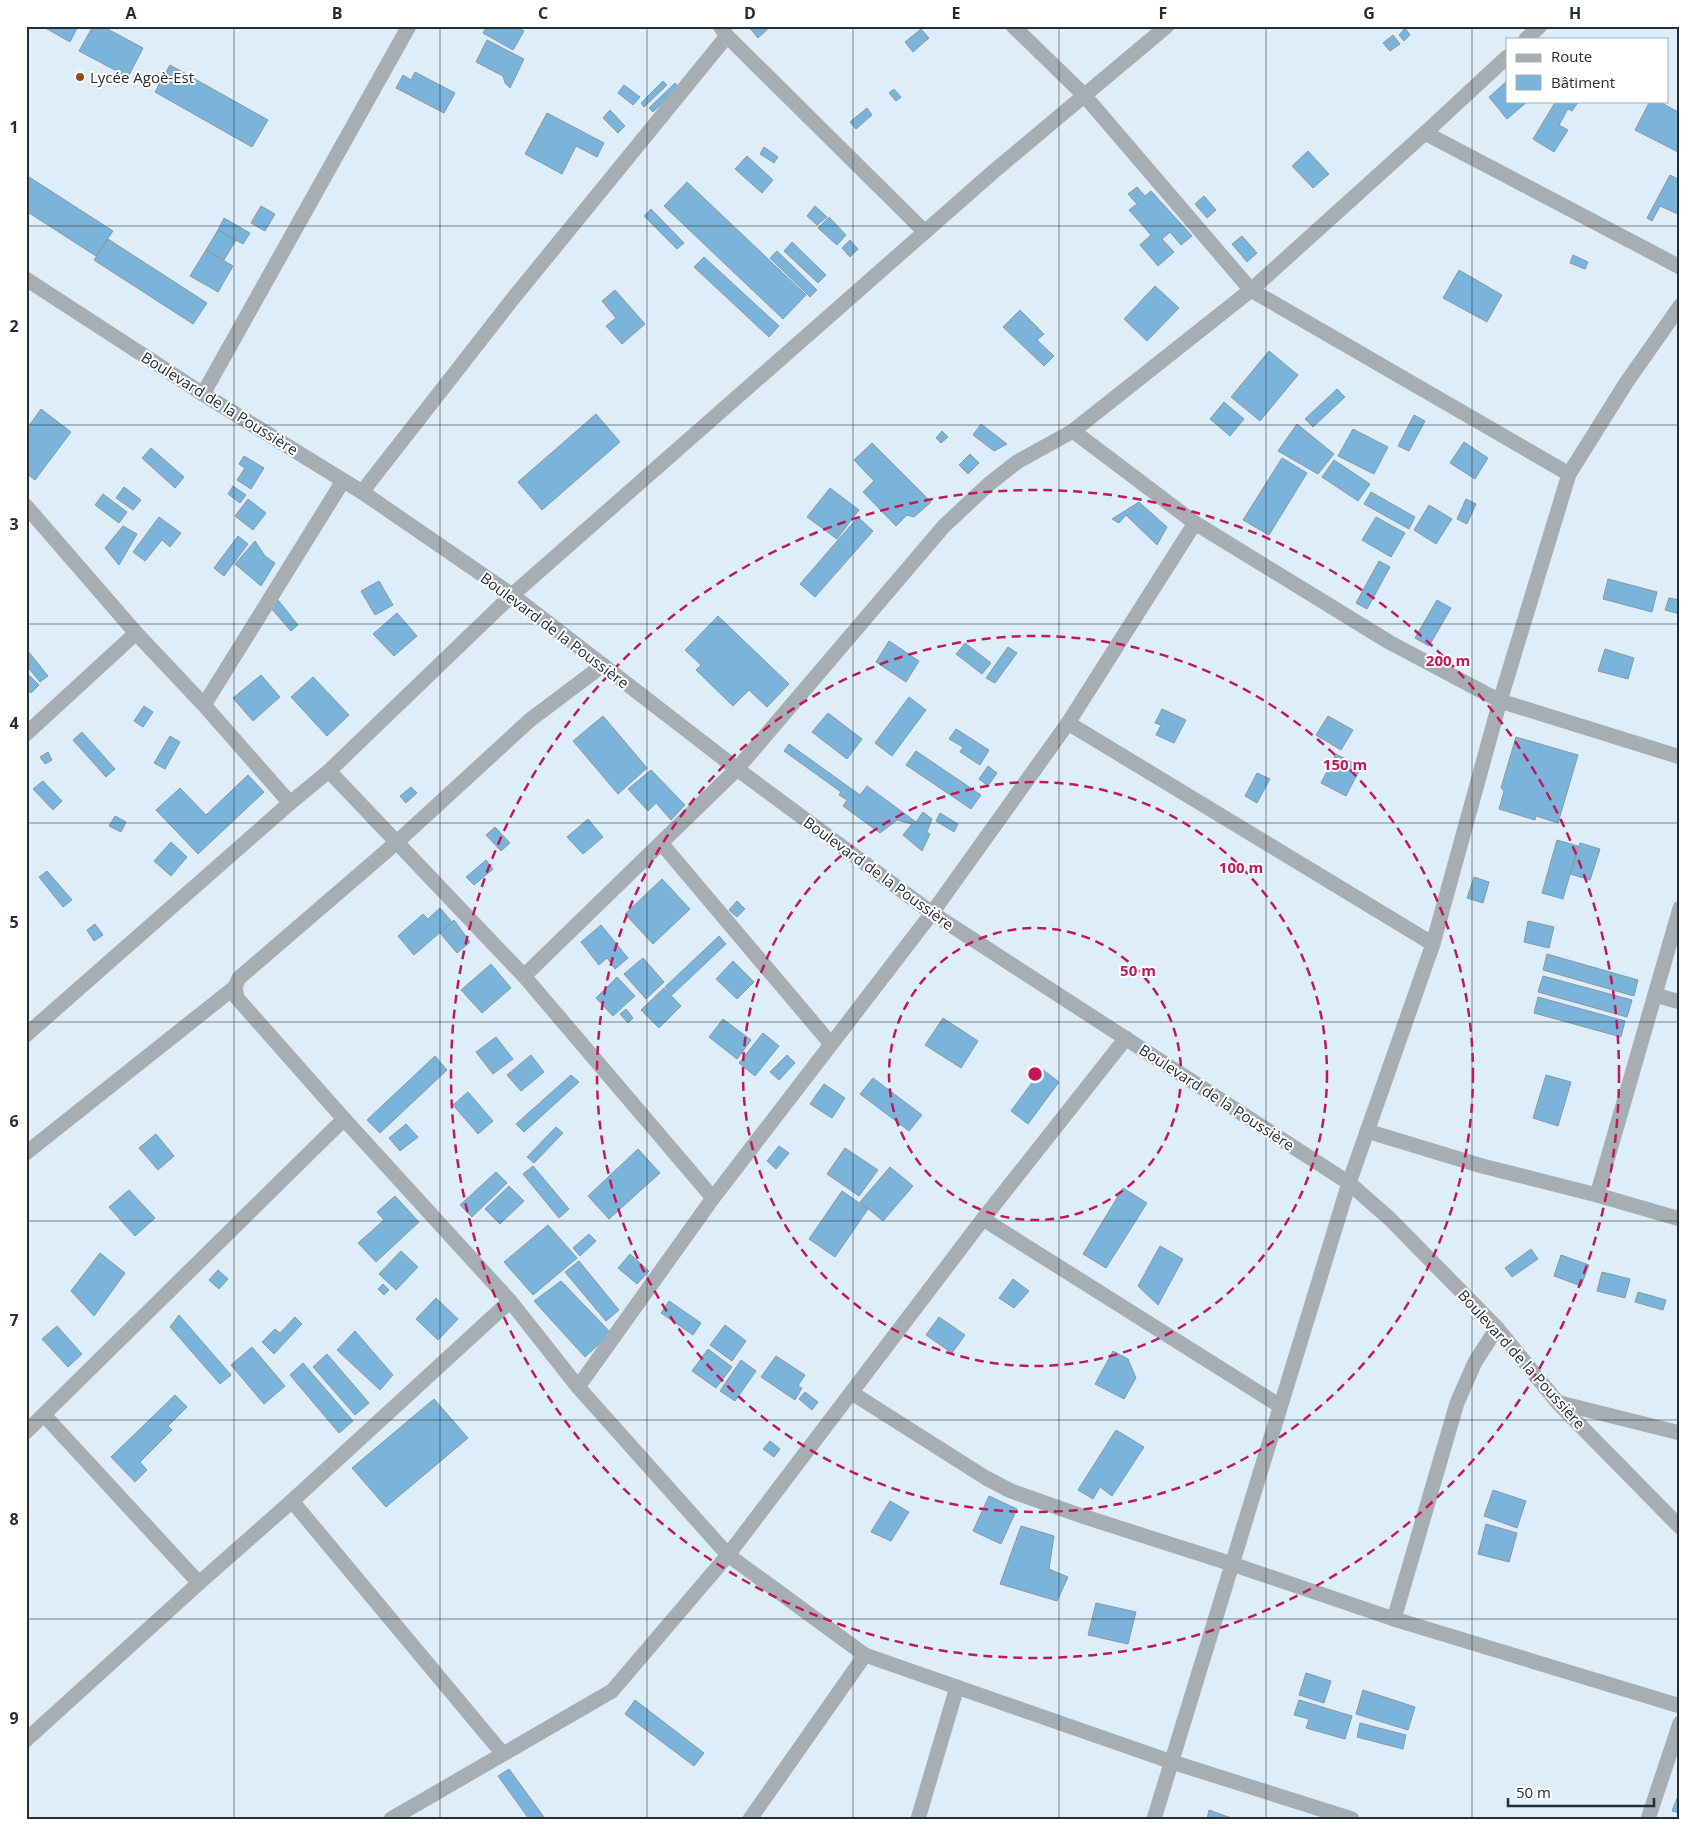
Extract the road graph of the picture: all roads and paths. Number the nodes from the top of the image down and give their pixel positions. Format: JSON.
{"nodes":[{"id":1,"x":409,"y":26,"type":"edge"},
{"id":2,"x":1014,"y":26,"type":"edge"},
{"id":3,"x":1167,"y":26,"type":"edge"},
{"id":4,"x":1540,"y":26,"type":"edge"},
{"id":5,"x":723,"y":31,"type":"edge"},
{"id":6,"x":1527,"y":38,"type":"edge"},
{"id":7,"x":1506,"y":57,"type":"edge"},
{"id":8,"x":1084,"y":95,"type":"junction"},
{"id":9,"x":1425,"y":133,"type":"junction"},
{"id":10,"x":925,"y":232,"type":"junction"},
{"id":11,"x":1680,"y":267,"type":"edge"},
{"id":12,"x":26,"y":278,"type":"edge"},
{"id":13,"x":1251,"y":290,"type":"junction"},
{"id":14,"x":1680,"y":306,"type":"edge"},
{"id":15,"x":203,"y":394,"type":"junction"},
{"id":16,"x":1073,"y":431,"type":"junction"},
{"id":17,"x":1569,"y":474,"type":"junction"},
{"id":18,"x":343,"y":481,"type":"junction"},
{"id":19,"x":362,"y":492,"type":"junction"},
{"id":20,"x":26,"y":506,"type":"edge"},
{"id":21,"x":1194,"y":523,"type":"junction"},
{"id":22,"x":512,"y":595,"type":"junction"},
{"id":23,"x":136,"y":633,"type":"junction"},
{"id":24,"x":603,"y":665,"type":"junction"},
{"id":25,"x":1500,"y":701,"type":"junction"},
{"id":26,"x":204,"y":705,"type":"junction"},
{"id":27,"x":1068,"y":723,"type":"junction"},
{"id":28,"x":26,"y":734,"type":"edge"},
{"id":29,"x":1680,"y":757,"type":"edge"},
{"id":30,"x":737,"y":769,"type":"junction"},
{"id":31,"x":329,"y":772,"type":"junction"},
{"id":32,"x":290,"y":802,"type":"junction"},
{"id":33,"x":397,"y":842,"type":"junction"},
{"id":34,"x":661,"y":844,"type":"junction"},
{"id":35,"x":1680,"y":908,"type":"edge"},
{"id":36,"x":932,"y":913,"type":"junction"},
{"id":37,"x":1432,"y":944,"type":"junction"},
{"id":38,"x":524,"y":976,"type":"junction"},
{"id":39,"x":235,"y":988,"type":"junction"},
{"id":40,"x":1654,"y":995,"type":"junction"},
{"id":41,"x":1680,"y":1002,"type":"edge"},
{"id":42,"x":26,"y":1036,"type":"edge"},
{"id":43,"x":1126,"y":1038,"type":"junction"},
{"id":44,"x":831,"y":1044,"type":"junction"},
{"id":45,"x":344,"y":1119,"type":"junction"},
{"id":46,"x":1367,"y":1131,"type":"junction"},
{"id":47,"x":26,"y":1153,"type":"edge"},
{"id":48,"x":1349,"y":1183,"type":"junction"},
{"id":49,"x":1597,"y":1195,"type":"junction"},
{"id":50,"x":713,"y":1198,"type":"junction"},
{"id":51,"x":983,"y":1219,"type":"junction"},
{"id":52,"x":1680,"y":1219,"type":"edge"},
{"id":53,"x":510,"y":1301,"type":"junction"},
{"id":54,"x":1497,"y":1328,"type":"junction"},
{"id":55,"x":578,"y":1387,"type":"junction"},
{"id":56,"x":852,"y":1394,"type":"junction"},
{"id":57,"x":1558,"y":1403,"type":"junction"},
{"id":58,"x":1280,"y":1406,"type":"junction"},
{"id":59,"x":44,"y":1415,"type":"junction"},
{"id":60,"x":26,"y":1432,"type":"edge"},
{"id":61,"x":1680,"y":1433,"type":"edge"},
{"id":62,"x":292,"y":1501,"type":"junction"},
{"id":63,"x":1680,"y":1527,"type":"edge"},
{"id":64,"x":728,"y":1555,"type":"junction"},
{"id":65,"x":1232,"y":1564,"type":"junction"},
{"id":66,"x":199,"y":1583,"type":"junction"},
{"id":67,"x":1394,"y":1618,"type":"junction"},
{"id":68,"x":865,"y":1655,"type":"junction"},
{"id":69,"x":957,"y":1687,"type":"junction"},
{"id":70,"x":1680,"y":1706,"type":"edge"},
{"id":71,"x":1680,"y":1724,"type":"edge"},
{"id":72,"x":26,"y":1740,"type":"edge"},
{"id":73,"x":503,"y":1754,"type":"junction"},
{"id":74,"x":1172,"y":1762,"type":"junction"},
{"id":75,"x":392,"y":1819,"type":"edge"},
{"id":76,"x":750,"y":1819,"type":"edge"},
{"id":77,"x":918,"y":1819,"type":"edge"},
{"id":78,"x":1154,"y":1819,"type":"edge"},
{"id":79,"x":1352,"y":1819,"type":"edge"},
{"id":80,"x":1648,"y":1819,"type":"edge"}],
"edges":[{"from":1,"to":15,"type":"street"},
{"from":2,"to":8,"type":"street"},
{"from":3,"to":8,"type":"street"},
{"from":4,"to":6,"type":"street"},
{"from":5,"to":10,"type":"street"},
{"from":5,"to":19,"type":"street"},
{"from":7,"to":9,"type":"street"},
{"from":8,"to":10,"type":"street"},
{"from":8,"to":13,"type":"street"},
{"from":9,"to":11,"type":"street"},
{"from":9,"to":13,"type":"street"},
{"from":10,"to":22,"type":"street"},
{"from":12,"to":15,"type":"street","name":"Boulevard de la Poussière"},
{"from":13,"to":16,"type":"street"},
{"from":13,"to":17,"type":"street"},
{"from":14,"to":17,"type":"street"},
{"from":15,"to":18,"type":"street","name":"Boulevard de la Poussière"},
{"from":16,"to":21,"type":"street"},
{"from":16,"to":30,"type":"street"},
{"from":17,"to":25,"type":"street"},
{"from":18,"to":19,"type":"street","name":"Boulevard de la Poussière"},
{"from":18,"to":26,"type":"street"},
{"from":19,"to":22,"type":"street","name":"Boulevard de la Poussière"},
{"from":20,"to":23,"type":"street"},
{"from":21,"to":25,"type":"street"},
{"from":21,"to":27,"type":"street"},
{"from":22,"to":24,"type":"street","name":"Boulevard de la Poussière"},
{"from":22,"to":31,"type":"street"},
{"from":23,"to":26,"type":"street"},
{"from":23,"to":28,"type":"street"},
{"from":24,"to":30,"type":"street","name":"Boulevard de la Poussière"},
{"from":24,"to":33,"type":"street"},
{"from":25,"to":29,"type":"street"},
{"from":25,"to":37,"type":"street"},
{"from":26,"to":32,"type":"street"},
{"from":27,"to":36,"type":"street"},
{"from":27,"to":37,"type":"street"},
{"from":30,"to":34,"type":"street"},
{"from":30,"to":36,"type":"street","name":"Boulevard de la Poussière"},
{"from":31,"to":32,"type":"street"},
{"from":31,"to":33,"type":"street"},
{"from":32,"to":42,"type":"street"},
{"from":33,"to":38,"type":"street"},
{"from":33,"to":39,"type":"street"},
{"from":34,"to":38,"type":"street"},
{"from":34,"to":44,"type":"street"},
{"from":35,"to":40,"type":"street"},
{"from":36,"to":43,"type":"street","name":"Boulevard de la Poussière"},
{"from":36,"to":44,"type":"street"},
{"from":37,"to":46,"type":"street"},
{"from":38,"to":50,"type":"street"},
{"from":39,"to":45,"type":"street"},
{"from":39,"to":47,"type":"street"},
{"from":40,"to":41,"type":"street"},
{"from":40,"to":49,"type":"street"},
{"from":43,"to":48,"type":"street","name":"Boulevard de la Poussière"},
{"from":43,"to":51,"type":"street"},
{"from":44,"to":50,"type":"street"},
{"from":45,"to":53,"type":"street"},
{"from":45,"to":59,"type":"street"},
{"from":46,"to":48,"type":"street"},
{"from":46,"to":49,"type":"street"},
{"from":48,"to":54,"type":"street","name":"Boulevard de la Poussière"},
{"from":48,"to":58,"type":"street"},
{"from":49,"to":52,"type":"street"},
{"from":50,"to":55,"type":"street"},
{"from":51,"to":56,"type":"street"},
{"from":51,"to":58,"type":"street"},
{"from":53,"to":55,"type":"street"},
{"from":53,"to":62,"type":"street"},
{"from":54,"to":57,"type":"street","name":"Boulevard de la Poussière"},
{"from":54,"to":67,"type":"street"},
{"from":55,"to":64,"type":"street"},
{"from":56,"to":64,"type":"street"},
{"from":56,"to":65,"type":"street"},
{"from":57,"to":61,"type":"street"},
{"from":57,"to":63,"type":"street","name":"Boulevard de la Poussière"},
{"from":58,"to":65,"type":"street"},
{"from":59,"to":60,"type":"street"},
{"from":59,"to":66,"type":"street"},
{"from":62,"to":66,"type":"street"},
{"from":62,"to":73,"type":"street"},
{"from":64,"to":68,"type":"street"},
{"from":64,"to":73,"type":"street"},
{"from":65,"to":67,"type":"street"},
{"from":65,"to":74,"type":"street"},
{"from":66,"to":72,"type":"street"},
{"from":67,"to":70,"type":"street"},
{"from":68,"to":69,"type":"street"},
{"from":68,"to":76,"type":"street"},
{"from":69,"to":74,"type":"street"},
{"from":69,"to":77,"type":"street"},
{"from":71,"to":80,"type":"street"},
{"from":73,"to":75,"type":"street"},
{"from":74,"to":78,"type":"street"},
{"from":74,"to":79,"type":"street"}]}
